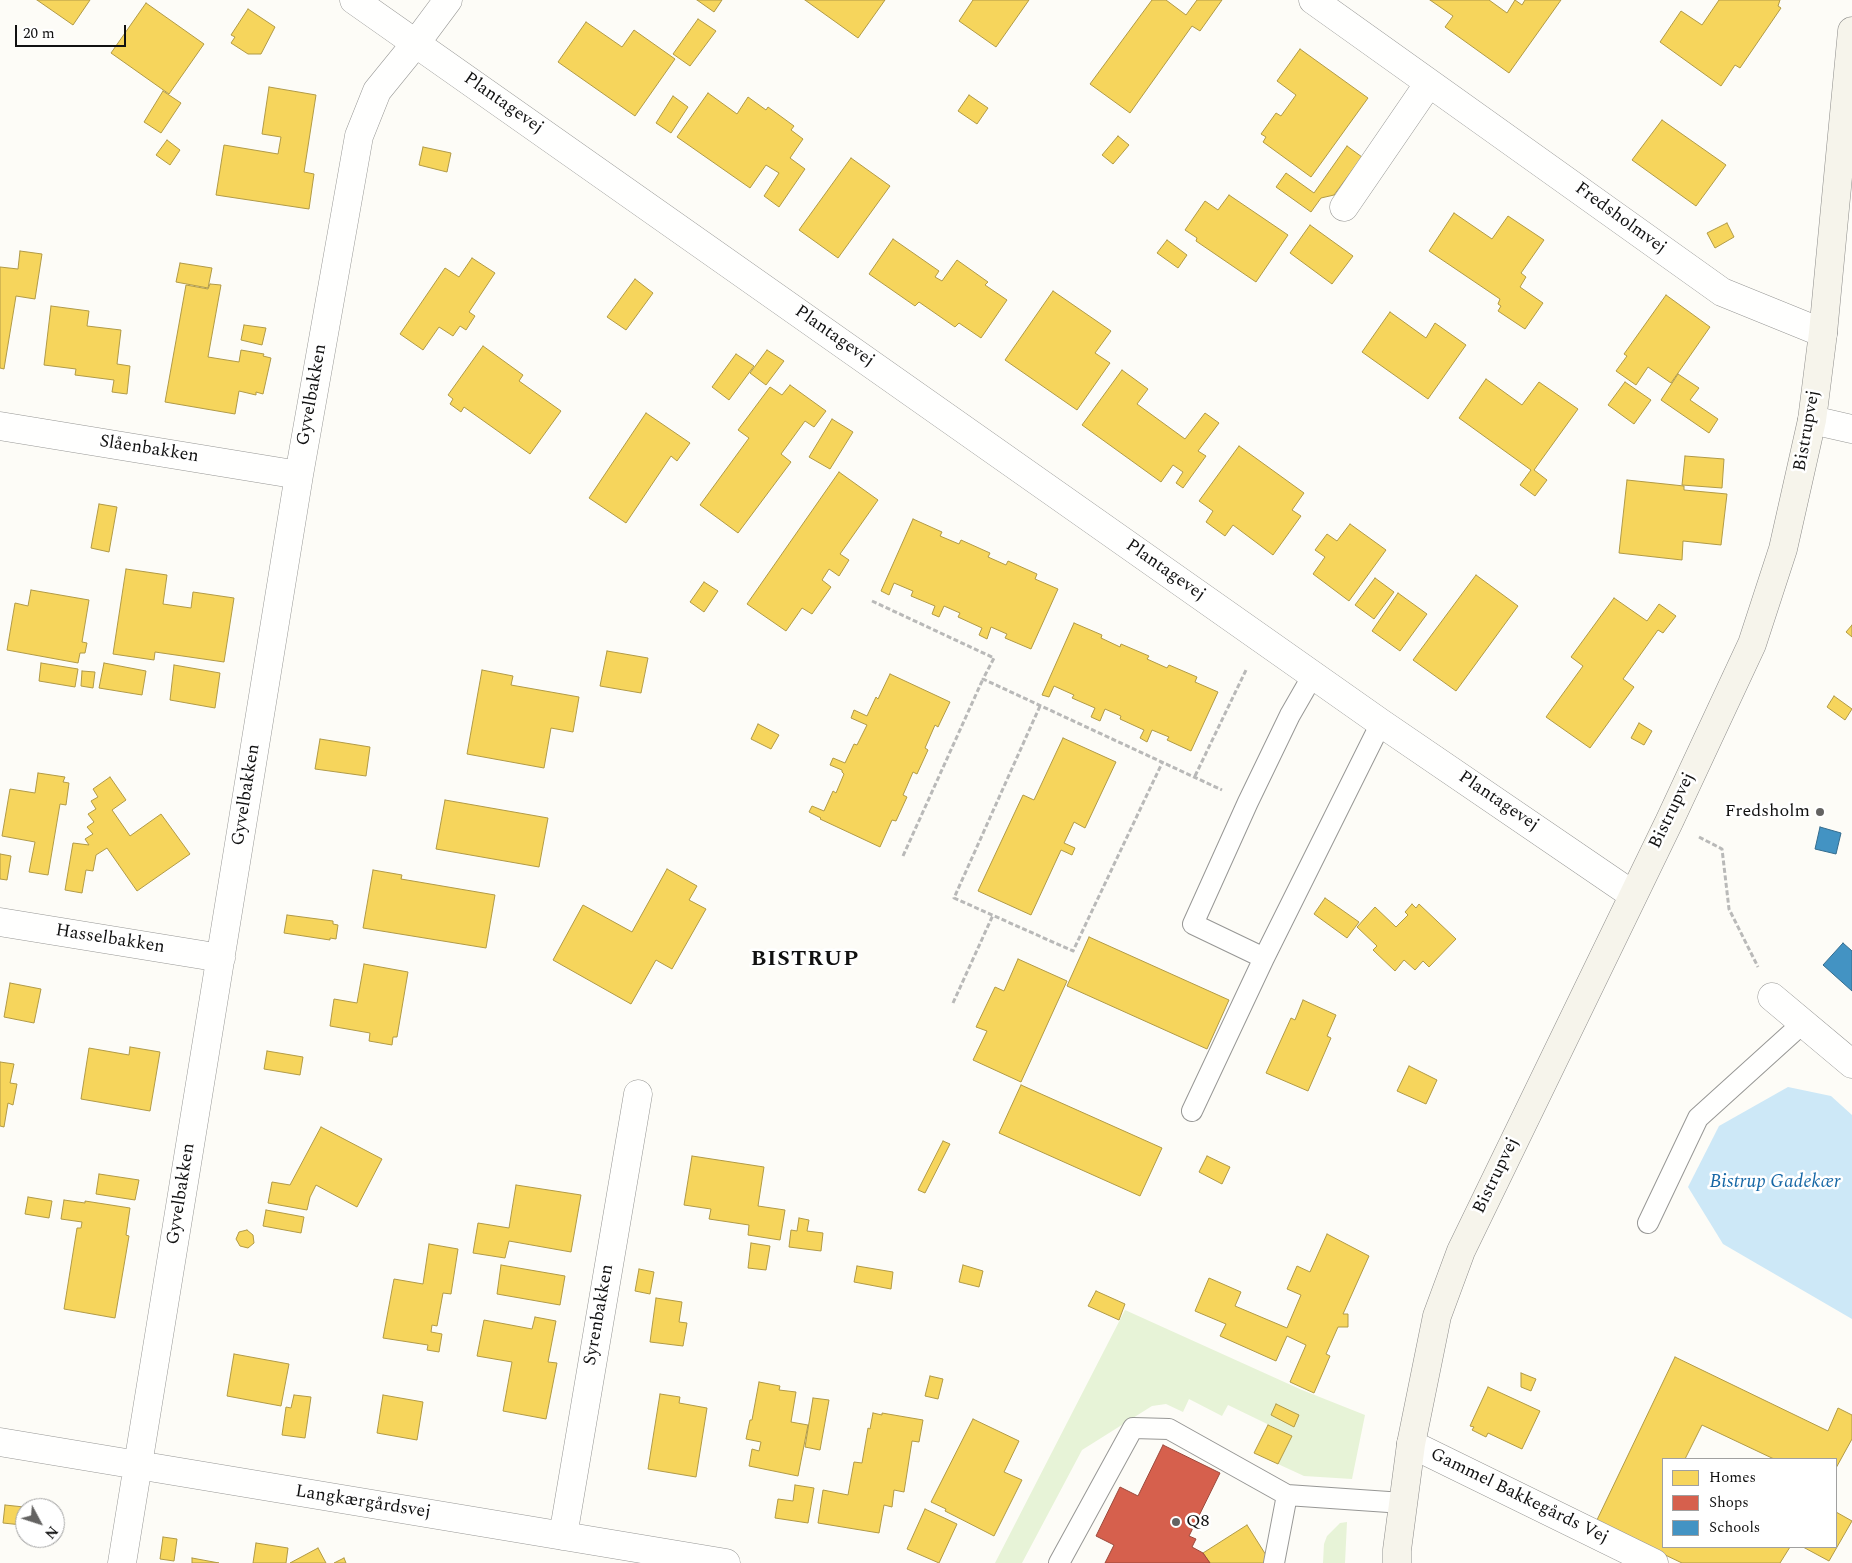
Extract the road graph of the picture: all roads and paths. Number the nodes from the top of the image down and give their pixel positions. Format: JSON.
{"nodes":[{"id":1,"x":354,"y":0,"type":"edge"},
{"id":2,"x":448,"y":0,"type":"edge"},
{"id":3,"x":1313,"y":0,"type":"edge"},
{"id":4,"x":1852,"y":31,"type":"edge"},
{"id":5,"x":416,"y":43,"type":"junction"},
{"id":6,"x":1429,"y":83,"type":"junction"},
{"id":7,"x":1344,"y":207,"type":"dead end"},
{"id":8,"x":1823,"y":334,"type":"junction"},
{"id":9,"x":1812,"y":420,"type":"junction"},
{"id":10,"x":0,"y":426,"type":"edge"},
{"id":11,"x":1852,"y":429,"type":"edge"},
{"id":12,"x":299,"y":475,"type":"junction"},
{"id":13,"x":872,"y":601,"type":"dead end"},
{"id":14,"x":1262,"y":639,"type":"junction"},
{"id":15,"x":1314,"y":675,"type":"junction"},
{"id":16,"x":983,"y":679,"type":"junction"},
{"id":17,"x":1040,"y":706,"type":"junction"},
{"id":18,"x":1381,"y":722,"type":"junction"},
{"id":19,"x":1163,"y":761,"type":"junction"},
{"id":20,"x":1195,"y":776,"type":"junction"},
{"id":21,"x":1248,"y":802,"type":"junction"},
{"id":22,"x":1669,"y":822,"type":"junction"},
{"id":23,"x":903,"y":856,"type":"dead end"},
{"id":24,"x":1633,"y":895,"type":"junction"},
{"id":25,"x":993,"y":916,"type":"junction"},
{"id":26,"x":0,"y":922,"type":"edge"},
{"id":27,"x":221,"y":958,"type":"junction"},
{"id":28,"x":1264,"y":958,"type":"junction"},
{"id":29,"x":1772,"y":997,"type":"joint"},
{"id":30,"x":953,"y":1003,"type":"dead end"},
{"id":31,"x":1803,"y":1023,"type":"junction"},
{"id":32,"x":1852,"y":1064,"type":"edge"},
{"id":33,"x":638,"y":1094,"type":"dead end"},
{"id":34,"x":1192,"y":1111,"type":"dead end"},
{"id":35,"x":1648,"y":1222,"type":"dead end"},
{"id":36,"x":0,"y":1442,"type":"edge"},
{"id":37,"x":1411,"y":1444,"type":"junction"},
{"id":38,"x":139,"y":1466,"type":"junction"},
{"id":39,"x":1287,"y":1496,"type":"junction"},
{"id":40,"x":1403,"y":1503,"type":"junction"},
{"id":41,"x":563,"y":1536,"type":"junction"},
{"id":42,"x":684,"y":1560,"type":"edge"},
{"id":43,"x":122,"y":1563,"type":"edge"},
{"id":44,"x":726,"y":1563,"type":"edge"},
{"id":45,"x":1059,"y":1563,"type":"edge"},
{"id":46,"x":1274,"y":1563,"type":"edge"},
{"id":47,"x":1398,"y":1563,"type":"edge"},
{"id":48,"x":1654,"y":1563,"type":"edge"}],
"edges":[{"from":1,"to":5,"type":"street","name":"Plantagevej"},
{"from":2,"to":5,"type":"street","name":"Gyvelbakken"},
{"from":3,"to":6,"type":"street","name":"Fredsholmvej"},
{"from":4,"to":8,"type":"main road","name":"Bistrupvej"},
{"from":5,"to":12,"type":"street","name":"Gyvelbakken"},
{"from":5,"to":14,"type":"street","name":"Plantagevej"},
{"from":6,"to":7,"type":"street"},
{"from":6,"to":8,"type":"street","name":"Fredsholmvej"},
{"from":8,"to":9,"type":"main road","name":"Bistrupvej"},
{"from":9,"to":11,"type":"street"},
{"from":9,"to":22,"type":"main road","name":"Bistrupvej"},
{"from":10,"to":12,"type":"street","name":"Slåenbakken"},
{"from":12,"to":27,"type":"street","name":"Gyvelbakken"},
{"from":13,"to":16,"type":"path"},
{"from":14,"to":15,"type":"street","name":"Plantagevej"},
{"from":14,"to":20,"type":"path"},
{"from":15,"to":18,"type":"street","name":"Plantagevej"},
{"from":15,"to":21,"type":"lane"},
{"from":16,"to":17,"type":"path"},
{"from":16,"to":23,"type":"path"},
{"from":17,"to":19,"type":"path"},
{"from":17,"to":25,"type":"path"},
{"from":18,"to":24,"type":"street","name":"Plantagevej"},
{"from":18,"to":28,"type":"lane"},
{"from":19,"to":20,"type":"path"},
{"from":19,"to":25,"type":"path"},
{"from":20,"to":21,"type":"path"},
{"from":21,"to":28,"type":"lane"},
{"from":22,"to":24,"type":"main road","name":"Bistrupvej"},
{"from":22,"to":29,"type":"path"},
{"from":24,"to":37,"type":"main road","name":"Bistrupvej"},
{"from":25,"to":30,"type":"path"},
{"from":26,"to":27,"type":"street","name":"Hasselbakken"},
{"from":27,"to":38,"type":"street","name":"Gyvelbakken"},
{"from":28,"to":34,"type":"lane"},
{"from":29,"to":31,"type":"street"},
{"from":31,"to":32,"type":"street"},
{"from":31,"to":35,"type":"lane"},
{"from":33,"to":41,"type":"street","name":"Syrenbakken"},
{"from":36,"to":38,"type":"street","name":"Langkærgårdsvej"},
{"from":37,"to":40,"type":"main road","name":"Bistrupvej"},
{"from":37,"to":48,"type":"street","name":"Gammel Bakkegårds Vej"},
{"from":38,"to":41,"type":"street","name":"Langkærgårdsvej"},
{"from":38,"to":43,"type":"street","name":"Gyvelbakken"},
{"from":39,"to":40,"type":"lane"},
{"from":39,"to":45,"type":"lane"},
{"from":39,"to":46,"type":"lane"},
{"from":40,"to":47,"type":"main road","name":"Bistrupvej"},
{"from":41,"to":42,"type":"street","name":"Langkærgårdsvej"},
{"from":42,"to":44,"type":"street","name":"Langkærgårdsvej"}]}
